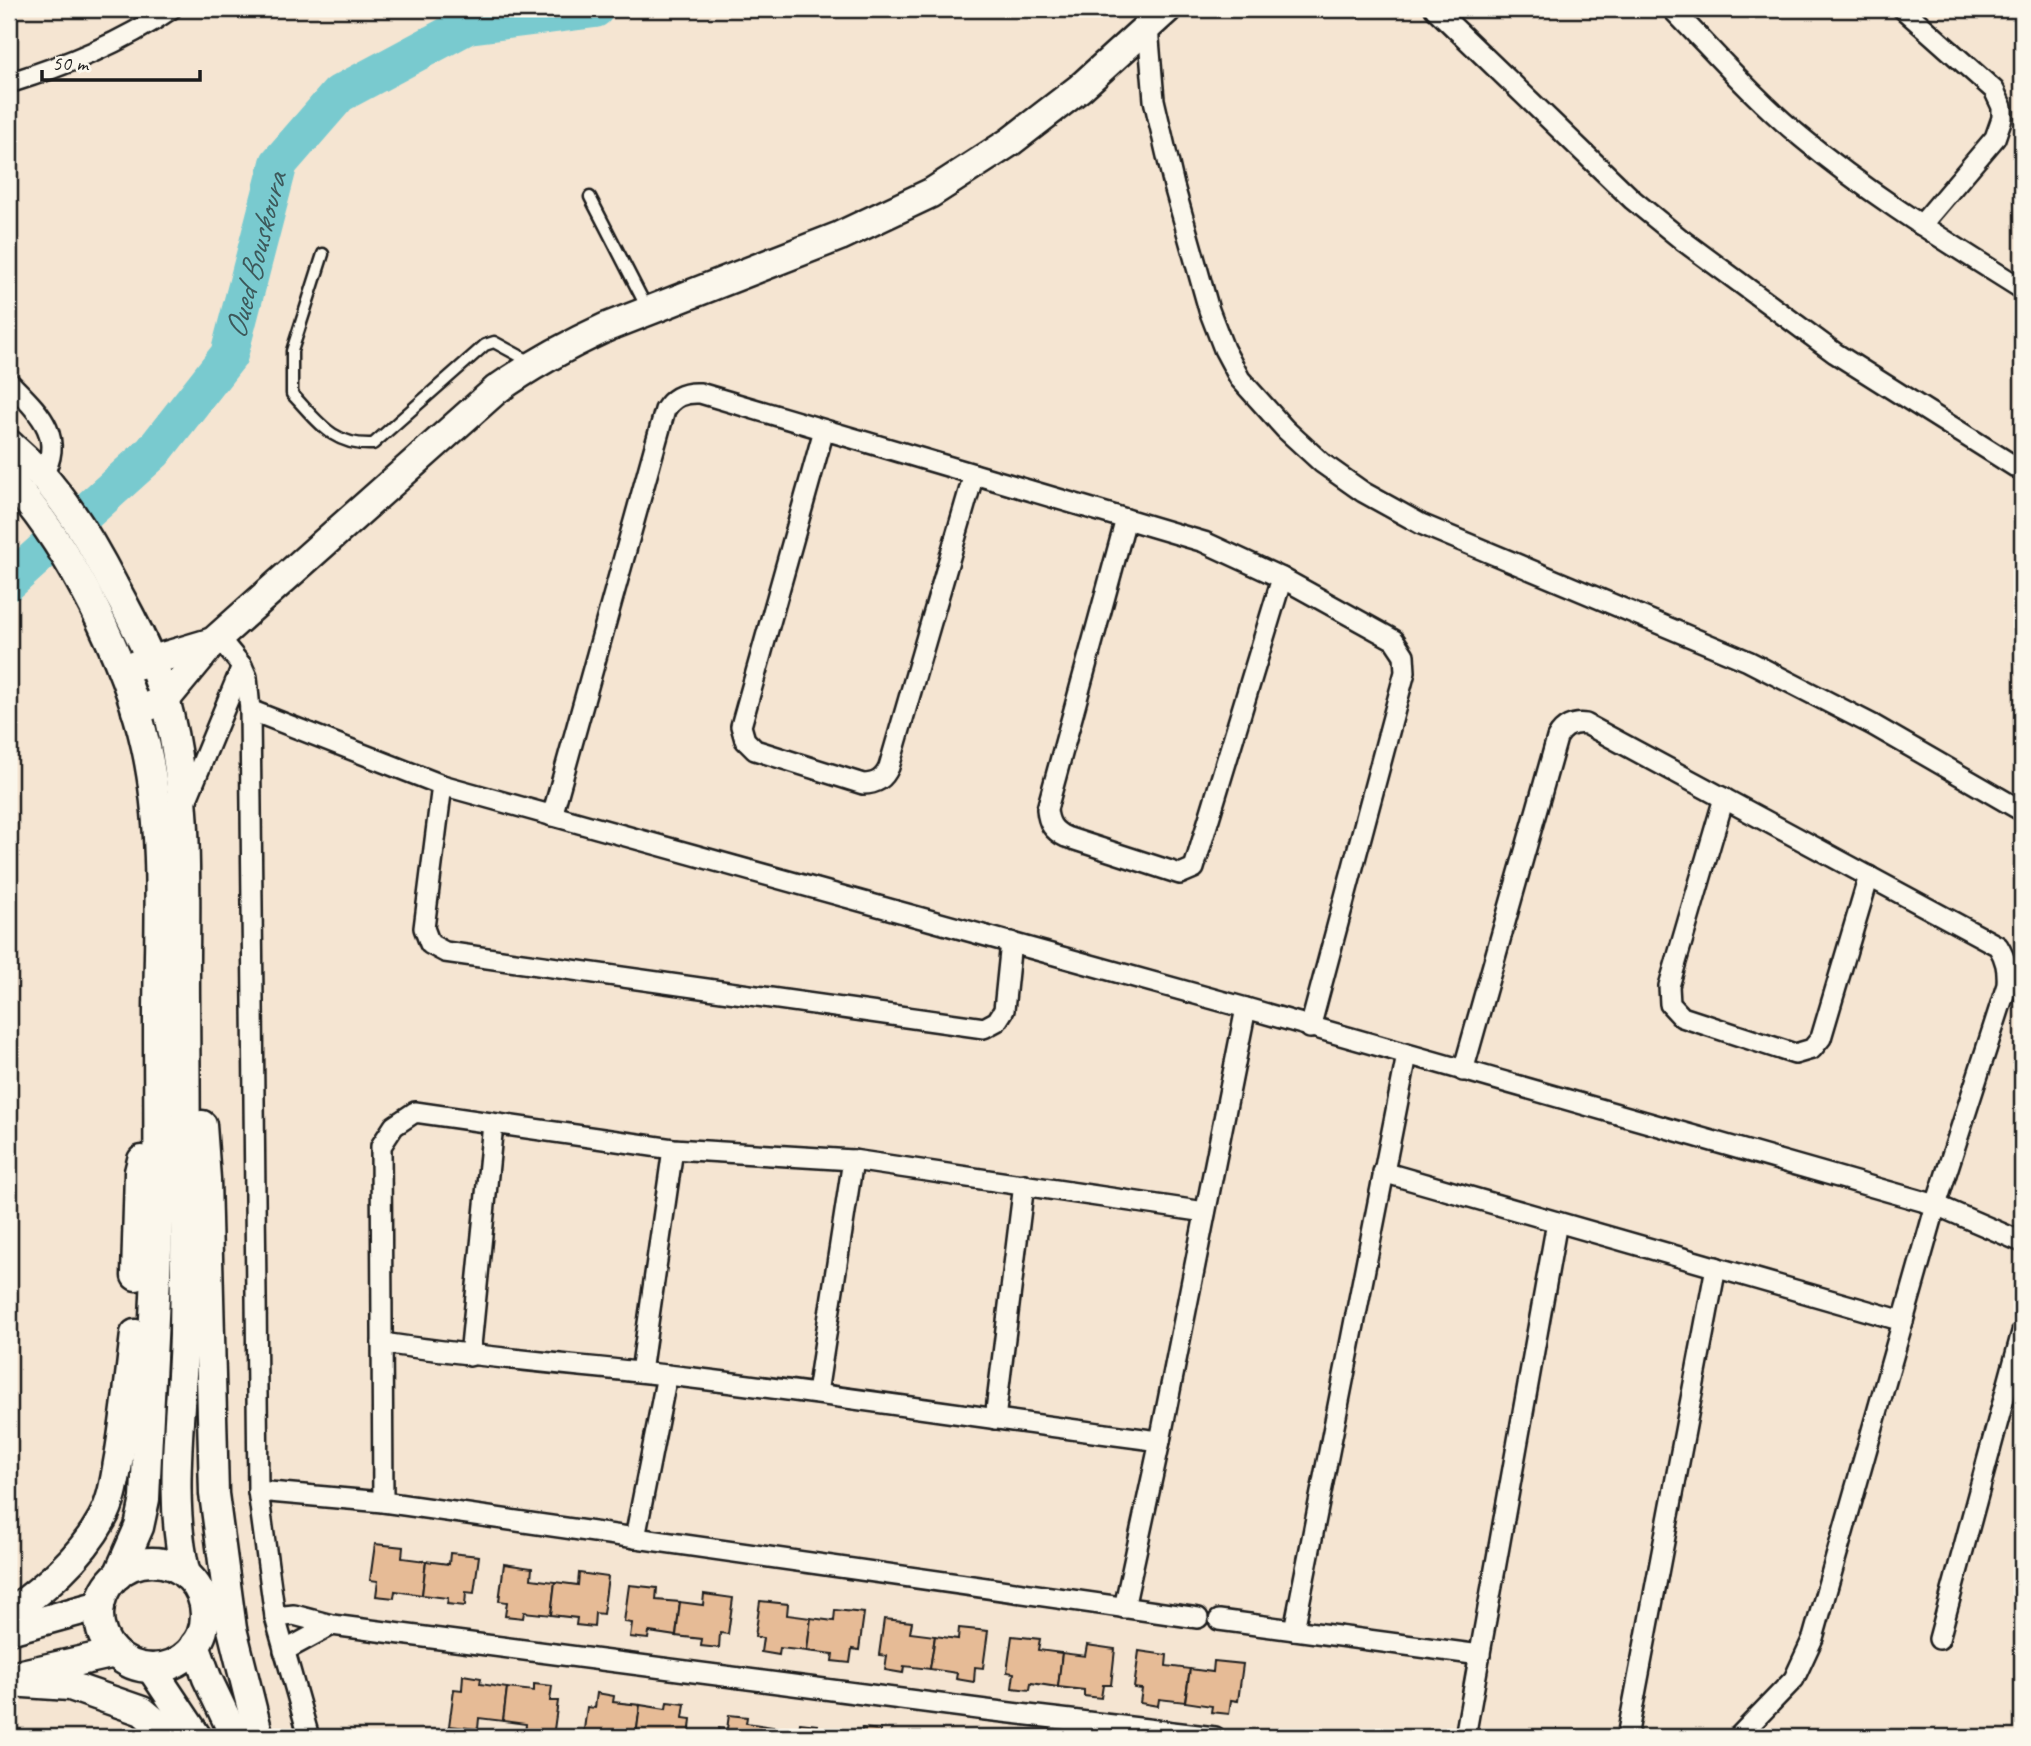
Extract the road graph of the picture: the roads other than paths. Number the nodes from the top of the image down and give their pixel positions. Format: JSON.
{"nodes":[{"id":1,"x":171,"y":9,"type":"edge"},
{"id":2,"x":1435,"y":9,"type":"edge"},
{"id":3,"x":1672,"y":9,"type":"edge"},
{"id":4,"x":1903,"y":9,"type":"edge"},
{"id":5,"x":1158,"y":18,"type":"edge"},
{"id":6,"x":9,"y":83,"type":"edge"},
{"id":7,"x":590,"y":197,"type":"dead end"},
{"id":8,"x":1922,"y":225,"type":"junction"},
{"id":9,"x":323,"y":254,"type":"dead end"},
{"id":10,"x":2022,"y":289,"type":"edge"},
{"id":11,"x":649,"y":311,"type":"junction"},
{"id":12,"x":534,"y":364,"type":"junction"},
{"id":13,"x":9,"y":382,"type":"edge"},
{"id":14,"x":824,"y":430,"type":"junction"},
{"id":15,"x":9,"y":444,"type":"edge"},
{"id":16,"x":2022,"y":471,"type":"edge"},
{"id":17,"x":974,"y":474,"type":"junction"},
{"id":18,"x":42,"y":476,"type":"junction"},
{"id":19,"x":9,"y":480,"type":"edge"},
{"id":20,"x":1126,"y":519,"type":"junction"},
{"id":21,"x":1282,"y":578,"type":"junction"},
{"id":22,"x":216,"y":639,"type":"junction"},
{"id":23,"x":151,"y":660,"type":"junction"},
{"id":24,"x":242,"y":666,"type":"junction"},
{"id":25,"x":122,"y":670,"type":"junction"},
{"id":26,"x":165,"y":700,"type":"junction"},
{"id":27,"x":250,"y":710,"type":"junction"},
{"id":28,"x":136,"y":711,"type":"junction"},
{"id":29,"x":442,"y":785,"type":"junction"},
{"id":30,"x":1724,"y":798,"type":"junction"},
{"id":31,"x":2022,"y":811,"type":"edge"},
{"id":32,"x":182,"y":812,"type":"junction"},
{"id":33,"x":552,"y":816,"type":"junction"},
{"id":34,"x":1869,"y":876,"type":"junction"},
{"id":35,"x":1011,"y":942,"type":"junction"},
{"id":36,"x":1246,"y":1008,"type":"junction"},
{"id":37,"x":1310,"y":1028,"type":"junction"},
{"id":38,"x":185,"y":1035,"type":"junction"},
{"id":39,"x":1406,"y":1055,"type":"junction"},
{"id":40,"x":1463,"y":1071,"type":"junction"},
{"id":41,"x":158,"y":1111,"type":"junction"},
{"id":42,"x":493,"y":1124,"type":"junction"},
{"id":43,"x":673,"y":1149,"type":"junction"},
{"id":44,"x":853,"y":1160,"type":"junction"},
{"id":45,"x":1383,"y":1172,"type":"junction"},
{"id":46,"x":1024,"y":1184,"type":"junction"},
{"id":47,"x":1936,"y":1205,"type":"junction"},
{"id":48,"x":1205,"y":1212,"type":"junction"},
{"id":49,"x":1557,"y":1222,"type":"junction"},
{"id":50,"x":2022,"y":1242,"type":"edge"},
{"id":51,"x":1716,"y":1267,"type":"junction"},
{"id":52,"x":1903,"y":1321,"type":"junction"},
{"id":53,"x":2022,"y":1332,"type":"edge"},
{"id":54,"x":382,"y":1343,"type":"junction"},
{"id":55,"x":470,"y":1356,"type":"junction"},
{"id":56,"x":641,"y":1372,"type":"junction"},
{"id":57,"x":667,"y":1375,"type":"junction"},
{"id":58,"x":817,"y":1393,"type":"junction"},
{"id":59,"x":995,"y":1419,"type":"junction"},
{"id":60,"x":1160,"y":1441,"type":"junction"},
{"id":61,"x":258,"y":1491,"type":"junction"},
{"id":62,"x":383,"y":1502,"type":"junction"},
{"id":63,"x":635,"y":1538,"type":"junction"},
{"id":64,"x":118,"y":1575,"type":"junction"},
{"id":65,"x":186,"y":1575,"type":"junction"},
{"id":66,"x":100,"y":1605,"type":"junction"},
{"id":67,"x":1124,"y":1608,"type":"junction"},
{"id":68,"x":9,"y":1614,"type":"edge"},
{"id":69,"x":275,"y":1617,"type":"junction"},
{"id":70,"x":1199,"y":1618,"type":"dead end"},
{"id":71,"x":1219,"y":1620,"type":"dead end"},
{"id":72,"x":332,"y":1625,"type":"junction"},
{"id":73,"x":9,"y":1630,"type":"edge"},
{"id":74,"x":1294,"y":1630,"type":"junction"},
{"id":75,"x":1939,"y":1639,"type":"dead end"},
{"id":76,"x":195,"y":1645,"type":"junction"},
{"id":77,"x":284,"y":1651,"type":"junction"},
{"id":78,"x":115,"y":1653,"type":"junction"},
{"id":79,"x":1480,"y":1655,"type":"junction"},
{"id":80,"x":151,"y":1668,"type":"junction"},
{"id":81,"x":9,"y":1680,"type":"edge"},
{"id":82,"x":173,"y":1737,"type":"edge"},
{"id":83,"x":197,"y":1737,"type":"edge"},
{"id":84,"x":235,"y":1737,"type":"edge"},
{"id":85,"x":259,"y":1737,"type":"edge"},
{"id":86,"x":309,"y":1737,"type":"edge"},
{"id":87,"x":1215,"y":1737,"type":"edge"},
{"id":88,"x":1465,"y":1737,"type":"edge"},
{"id":89,"x":1627,"y":1737,"type":"edge"},
{"id":90,"x":1738,"y":1737,"type":"edge"}],
"edges":[{"from":1,"to":6,"type":"street"},
{"from":2,"to":16,"type":"street"},
{"from":3,"to":8,"type":"street"},
{"from":4,"to":8,"type":"street"},
{"from":5,"to":11,"type":"main road"},
{"from":5,"to":31,"type":"street"},
{"from":7,"to":11,"type":"lane"},
{"from":8,"to":10,"type":"street"},
{"from":9,"to":12,"type":"lane"},
{"from":11,"to":12,"type":"main road"},
{"from":12,"to":22,"type":"main road"},
{"from":13,"to":18,"type":"street"},
{"from":14,"to":17,"type":"street"},
{"from":14,"to":17,"type":"street"},
{"from":14,"to":33,"type":"street"},
{"from":15,"to":18,"type":"main road"},
{"from":17,"to":20,"type":"street"},
{"from":18,"to":23,"type":"main road"},
{"from":19,"to":25,"type":"main road"},
{"from":20,"to":21,"type":"street"},
{"from":20,"to":21,"type":"street"},
{"from":21,"to":37,"type":"street"},
{"from":22,"to":23,"type":"main road"},
{"from":22,"to":24,"type":"street"},
{"from":22,"to":26,"type":"main road"},
{"from":23,"to":25,"type":"main road"},
{"from":23,"to":26,"type":"main road"},
{"from":24,"to":27,"type":"street"},
{"from":24,"to":32,"type":"street"},
{"from":25,"to":28,"type":"main road"},
{"from":26,"to":28,"type":"main road"},
{"from":26,"to":32,"type":"main road"},
{"from":27,"to":29,"type":"street"},
{"from":27,"to":61,"type":"street"},
{"from":28,"to":41,"type":"main road"},
{"from":29,"to":33,"type":"street"},
{"from":29,"to":35,"type":"street"},
{"from":30,"to":34,"type":"street"},
{"from":30,"to":34,"type":"street"},
{"from":30,"to":40,"type":"street"},
{"from":32,"to":38,"type":"main road"},
{"from":33,"to":35,"type":"street"},
{"from":34,"to":47,"type":"street"},
{"from":35,"to":36,"type":"street"},
{"from":36,"to":37,"type":"street"},
{"from":36,"to":48,"type":"street"},
{"from":37,"to":39,"type":"street"},
{"from":38,"to":65,"type":"main road"},
{"from":38,"to":85,"type":"main road"},
{"from":39,"to":40,"type":"street"},
{"from":39,"to":45,"type":"street"},
{"from":40,"to":47,"type":"street"},
{"from":41,"to":64,"type":"main road"},
{"from":41,"to":68,"type":"main road"},
{"from":42,"to":43,"type":"street"},
{"from":42,"to":54,"type":"street"},
{"from":42,"to":55,"type":"street"},
{"from":43,"to":44,"type":"street"},
{"from":43,"to":56,"type":"street"},
{"from":44,"to":46,"type":"street"},
{"from":44,"to":58,"type":"street"},
{"from":45,"to":49,"type":"street"},
{"from":45,"to":74,"type":"street"},
{"from":46,"to":48,"type":"street"},
{"from":46,"to":59,"type":"street"},
{"from":47,"to":50,"type":"street"},
{"from":47,"to":52,"type":"street"},
{"from":48,"to":60,"type":"street"},
{"from":49,"to":51,"type":"street"},
{"from":49,"to":79,"type":"street"},
{"from":51,"to":52,"type":"street"},
{"from":51,"to":89,"type":"street"},
{"from":52,"to":90,"type":"street"},
{"from":53,"to":75,"type":"street"},
{"from":54,"to":55,"type":"street"},
{"from":54,"to":62,"type":"street"},
{"from":55,"to":56,"type":"street"},
{"from":56,"to":57,"type":"street"},
{"from":57,"to":58,"type":"street"},
{"from":57,"to":63,"type":"street"},
{"from":58,"to":59,"type":"street"},
{"from":59,"to":60,"type":"street"},
{"from":60,"to":67,"type":"street"},
{"from":61,"to":62,"type":"street"},
{"from":61,"to":69,"type":"street"},
{"from":62,"to":63,"type":"street"},
{"from":63,"to":67,"type":"street"},
{"from":64,"to":65,"type":"main road"},
{"from":64,"to":66,"type":"main road"},
{"from":65,"to":76,"type":"main road"},
{"from":66,"to":73,"type":"main road"},
{"from":66,"to":78,"type":"main road"},
{"from":67,"to":70,"type":"street"},
{"from":69,"to":72,"type":"street"},
{"from":69,"to":77,"type":"street"},
{"from":71,"to":74,"type":"street"},
{"from":72,"to":77,"type":"street"},
{"from":72,"to":87,"type":"street"},
{"from":74,"to":79,"type":"street"},
{"from":76,"to":80,"type":"main road"},
{"from":76,"to":84,"type":"main road"},
{"from":77,"to":86,"type":"street"},
{"from":78,"to":80,"type":"main road"},
{"from":78,"to":81,"type":"main road"},
{"from":79,"to":88,"type":"street"},
{"from":80,"to":83,"type":"main road"},
{"from":81,"to":82,"type":"main road"}]}
